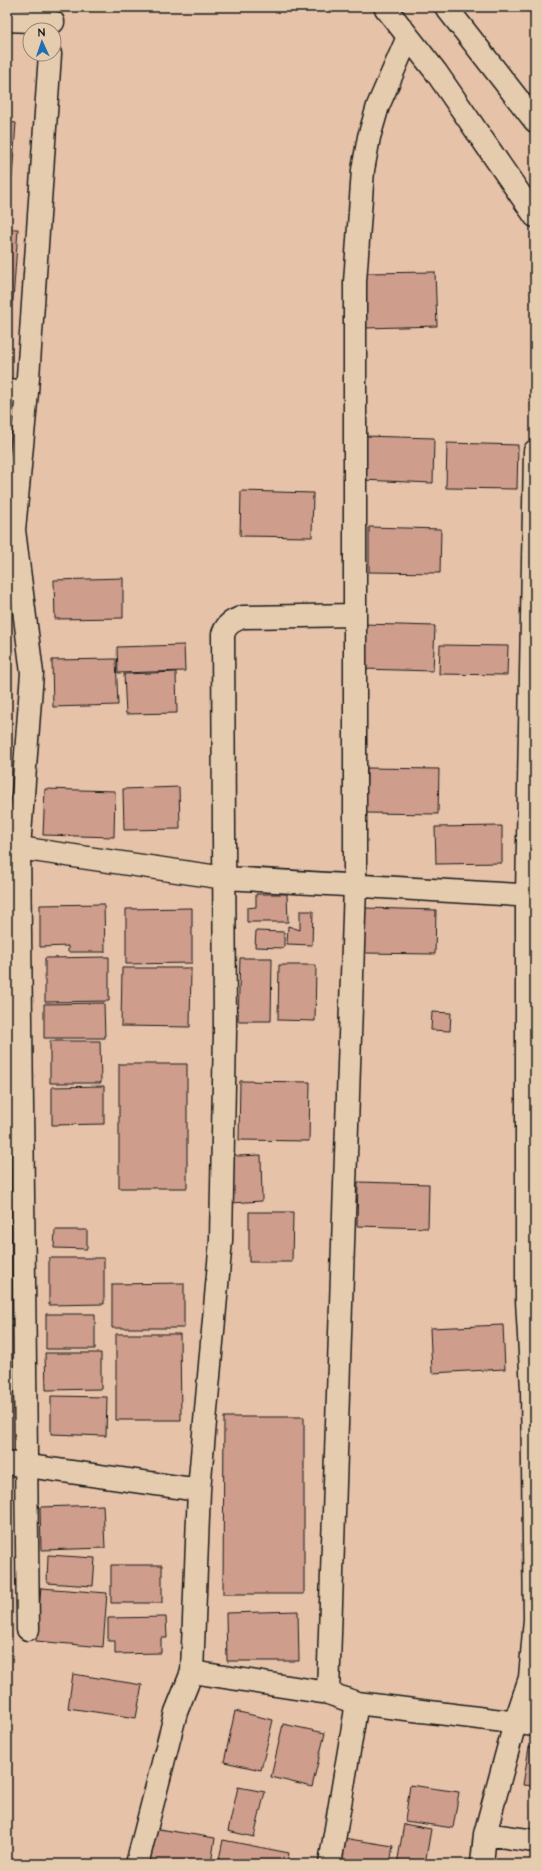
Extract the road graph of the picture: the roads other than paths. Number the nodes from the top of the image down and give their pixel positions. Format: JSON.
{"nodes":[{"id":1,"x":385,"y":7,"type":"edge"},
{"id":2,"x":446,"y":7,"type":"edge"},
{"id":3,"x":7,"y":20,"type":"edge"},
{"id":4,"x":54,"y":20,"type":"edge"},
{"id":5,"x":408,"y":37,"type":"junction"},
{"id":6,"x":49,"y":62,"type":"edge"},
{"id":7,"x":535,"y":121,"type":"edge"},
{"id":8,"x":535,"y":216,"type":"edge"},
{"id":9,"x":17,"y":391,"type":"edge"},
{"id":10,"x":535,"y":451,"type":"edge"},
{"id":11,"x":355,"y":615,"type":"junction"},
{"id":12,"x":13,"y":848,"type":"edge"},
{"id":13,"x":225,"y":878,"type":"junction"},
{"id":14,"x":355,"y":886,"type":"junction"},
{"id":15,"x":531,"y":896,"type":"edge"},
{"id":16,"x":531,"y":1300,"type":"edge"},
{"id":17,"x":16,"y":1465,"type":"edge"},
{"id":18,"x":199,"y":1490,"type":"junction"},
{"id":19,"x":28,"y":1629,"type":"dead end"},
{"id":20,"x":192,"y":1672,"type":"junction"},
{"id":21,"x":328,"y":1693,"type":"junction"},
{"id":22,"x":357,"y":1703,"type":"junction"},
{"id":23,"x":525,"y":1724,"type":"edge"},
{"id":24,"x":486,"y":1834,"type":"junction"},
{"id":25,"x":535,"y":1841,"type":"edge"},
{"id":26,"x":137,"y":1864,"type":"edge"},
{"id":27,"x":330,"y":1864,"type":"edge"},
{"id":28,"x":482,"y":1864,"type":"edge"}],
"edges":[{"from":1,"to":5,"type":"main road"},
{"from":2,"to":7,"type":"main road"},
{"from":3,"to":4,"type":"main road"},
{"from":5,"to":8,"type":"main road"},
{"from":5,"to":11,"type":"main road"},
{"from":6,"to":9,"type":"main road"},
{"from":9,"to":12,"type":"main road"},
{"from":10,"to":15,"type":"main road"},
{"from":11,"to":13,"type":"main road"},
{"from":11,"to":14,"type":"main road"},
{"from":12,"to":13,"type":"main road"},
{"from":12,"to":17,"type":"main road"},
{"from":13,"to":14,"type":"main road"},
{"from":13,"to":18,"type":"main road"},
{"from":14,"to":15,"type":"main road"},
{"from":14,"to":21,"type":"main road"},
{"from":15,"to":16,"type":"main road"},
{"from":16,"to":23,"type":"main road"},
{"from":17,"to":18,"type":"main road"},
{"from":17,"to":19,"type":"main road"},
{"from":18,"to":20,"type":"main road"},
{"from":20,"to":21,"type":"main road"},
{"from":20,"to":26,"type":"main road"},
{"from":21,"to":22,"type":"main road"},
{"from":22,"to":23,"type":"main road"},
{"from":22,"to":27,"type":"main road"},
{"from":23,"to":24,"type":"main road"},
{"from":24,"to":25,"type":"main road"},
{"from":24,"to":28,"type":"main road"}]}
